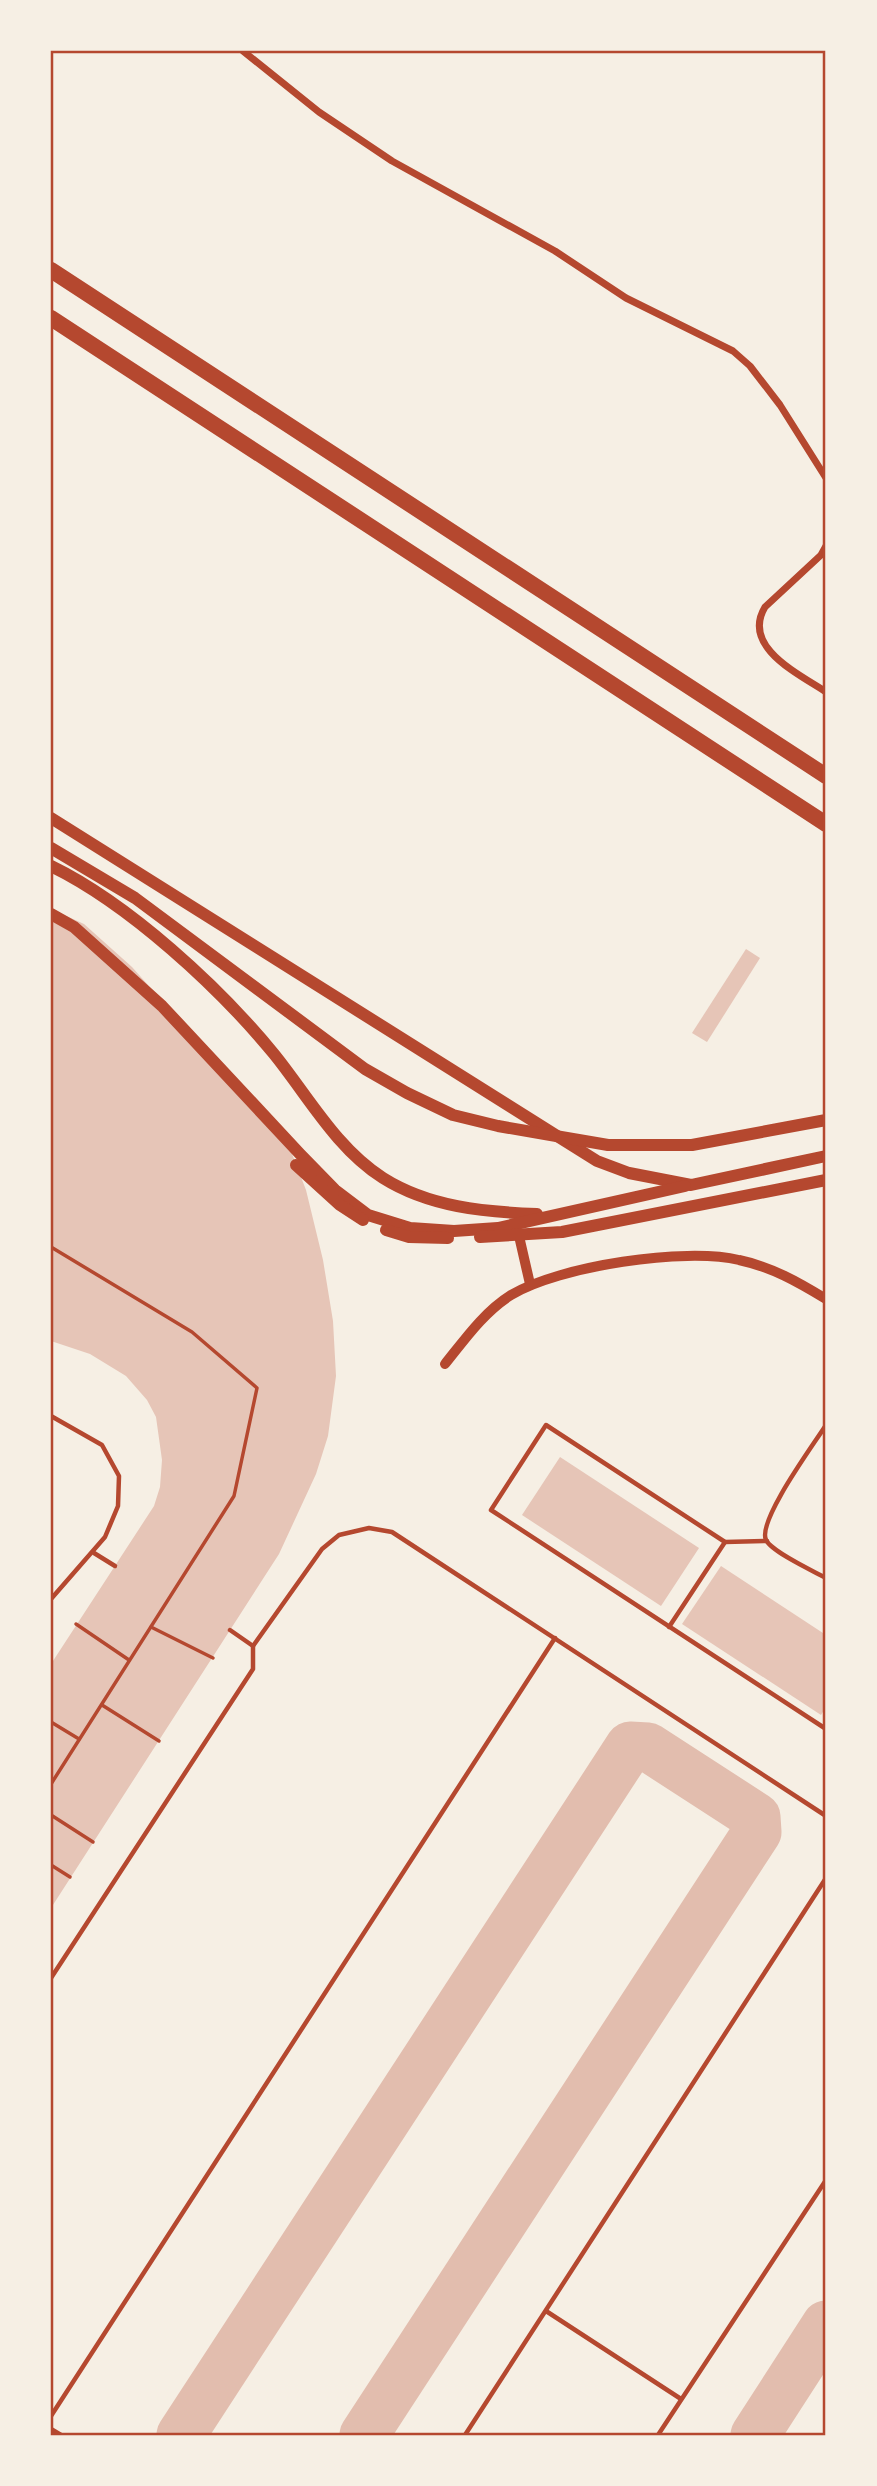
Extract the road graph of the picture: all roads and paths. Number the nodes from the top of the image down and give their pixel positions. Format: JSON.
{"nodes":[{"id":1,"x":243,"y":51,"type":"edge"},
{"id":2,"x":51,"y":270,"type":"edge"},
{"id":3,"x":51,"y":318,"type":"edge"},
{"id":4,"x":826,"y":478,"type":"edge"},
{"id":5,"x":826,"y":546,"type":"edge"},
{"id":6,"x":826,"y":692,"type":"edge"},
{"id":7,"x":826,"y":776,"type":"edge"},
{"id":8,"x":51,"y":818,"type":"edge"},
{"id":9,"x":826,"y":824,"type":"edge"},
{"id":10,"x":51,"y":848,"type":"edge"},
{"id":11,"x":51,"y":866,"type":"edge"},
{"id":12,"x":51,"y":914,"type":"edge"},
{"id":13,"x":826,"y":1120,"type":"edge"},
{"id":14,"x":826,"y":1156,"type":"edge"},
{"id":15,"x":296,"y":1165,"type":"dead end"},
{"id":16,"x":826,"y":1180,"type":"edge"},
{"id":17,"x":691,"y":1185,"type":"junction"},
{"id":18,"x":555,"y":1214,"type":"junction"},
{"id":19,"x":519,"y":1236,"type":"junction"},
{"id":20,"x":51,"y":1247,"type":"edge"},
{"id":21,"x":530,"y":1284,"type":"junction"},
{"id":22,"x":826,"y":1299,"type":"edge"},
{"id":23,"x":445,"y":1364,"type":"dead end"},
{"id":24,"x":51,"y":1416,"type":"edge"},
{"id":25,"x":826,"y":1425,"type":"edge"},
{"id":26,"x":767,"y":1541,"type":"junction"},
{"id":27,"x":725,"y":1542,"type":"junction"},
{"id":28,"x":93,"y":1553,"type":"junction"},
{"id":29,"x":115,"y":1566,"type":"dead end"},
{"id":30,"x":826,"y":1578,"type":"edge"},
{"id":31,"x":51,"y":1599,"type":"edge"},
{"id":32,"x":76,"y":1624,"type":"dead end"},
{"id":33,"x":151,"y":1627,"type":"junction"},
{"id":34,"x":669,"y":1627,"type":"junction"},
{"id":35,"x":230,"y":1630,"type":"dead end"},
{"id":36,"x":555,"y":1638,"type":"junction"},
{"id":37,"x":253,"y":1646,"type":"junction"},
{"id":38,"x":213,"y":1658,"type":"dead end"},
{"id":39,"x":130,"y":1660,"type":"junction"},
{"id":40,"x":101,"y":1704,"type":"junction"},
{"id":41,"x":51,"y":1722,"type":"edge"},
{"id":42,"x":826,"y":1729,"type":"edge"},
{"id":43,"x":79,"y":1739,"type":"junction"},
{"id":44,"x":159,"y":1741,"type":"dead end"},
{"id":45,"x":51,"y":1784,"type":"edge"},
{"id":46,"x":51,"y":1815,"type":"edge"},
{"id":47,"x":826,"y":1816,"type":"edge"},
{"id":48,"x":93,"y":1842,"type":"dead end"},
{"id":49,"x":51,"y":1865,"type":"edge"},
{"id":50,"x":71,"y":1877,"type":"dead end"},
{"id":51,"x":826,"y":1878,"type":"edge"},
{"id":52,"x":51,"y":1978,"type":"edge"},
{"id":53,"x":826,"y":2180,"type":"edge"},
{"id":54,"x":546,"y":2311,"type":"junction"},
{"id":55,"x":681,"y":2399,"type":"junction"},
{"id":56,"x":51,"y":2417,"type":"edge"},
{"id":57,"x":51,"y":2429,"type":"edge"},
{"id":58,"x":61,"y":2435,"type":"edge"},
{"id":59,"x":465,"y":2435,"type":"edge"},
{"id":60,"x":658,"y":2435,"type":"edge"}],
"edges":[{"from":1,"to":4,"type":"street"},
{"from":2,"to":7,"type":"highway"},
{"from":3,"to":9,"type":"highway"},
{"from":5,"to":6,"type":"street"},
{"from":8,"to":17,"type":"main road"},
{"from":10,"to":13,"type":"main road"},
{"from":11,"to":18,"type":"main road"},
{"from":12,"to":18,"type":"main road"},
{"from":14,"to":17,"type":"main road"},
{"from":15,"to":19,"type":"main road"},
{"from":16,"to":19,"type":"main road"},
{"from":17,"to":18,"type":"main road"},
{"from":19,"to":21,"type":"street"},
{"from":20,"to":33,"type":"path"},
{"from":21,"to":22,"type":"street"},
{"from":21,"to":23,"type":"street"},
{"from":24,"to":28,"type":"lane"},
{"from":25,"to":26,"type":"lane"},
{"from":26,"to":27,"type":"lane"},
{"from":26,"to":30,"type":"lane"},
{"from":27,"to":34,"type":"lane"},
{"from":27,"to":34,"type":"lane"},
{"from":28,"to":29,"type":"lane"},
{"from":28,"to":31,"type":"lane"},
{"from":32,"to":39,"type":"path"},
{"from":33,"to":38,"type":"path"},
{"from":33,"to":39,"type":"path"},
{"from":34,"to":42,"type":"lane"},
{"from":35,"to":37,"type":"lane"},
{"from":36,"to":37,"type":"lane"},
{"from":36,"to":47,"type":"lane"},
{"from":36,"to":56,"type":"lane"},
{"from":37,"to":52,"type":"lane"},
{"from":39,"to":40,"type":"path"},
{"from":40,"to":43,"type":"path"},
{"from":40,"to":44,"type":"path"},
{"from":41,"to":43,"type":"path"},
{"from":43,"to":45,"type":"path"},
{"from":46,"to":48,"type":"path"},
{"from":49,"to":50,"type":"path"},
{"from":51,"to":54,"type":"lane"},
{"from":53,"to":55,"type":"lane"},
{"from":54,"to":55,"type":"lane"},
{"from":54,"to":59,"type":"lane"},
{"from":55,"to":60,"type":"lane"},
{"from":57,"to":58,"type":"lane"}]}
